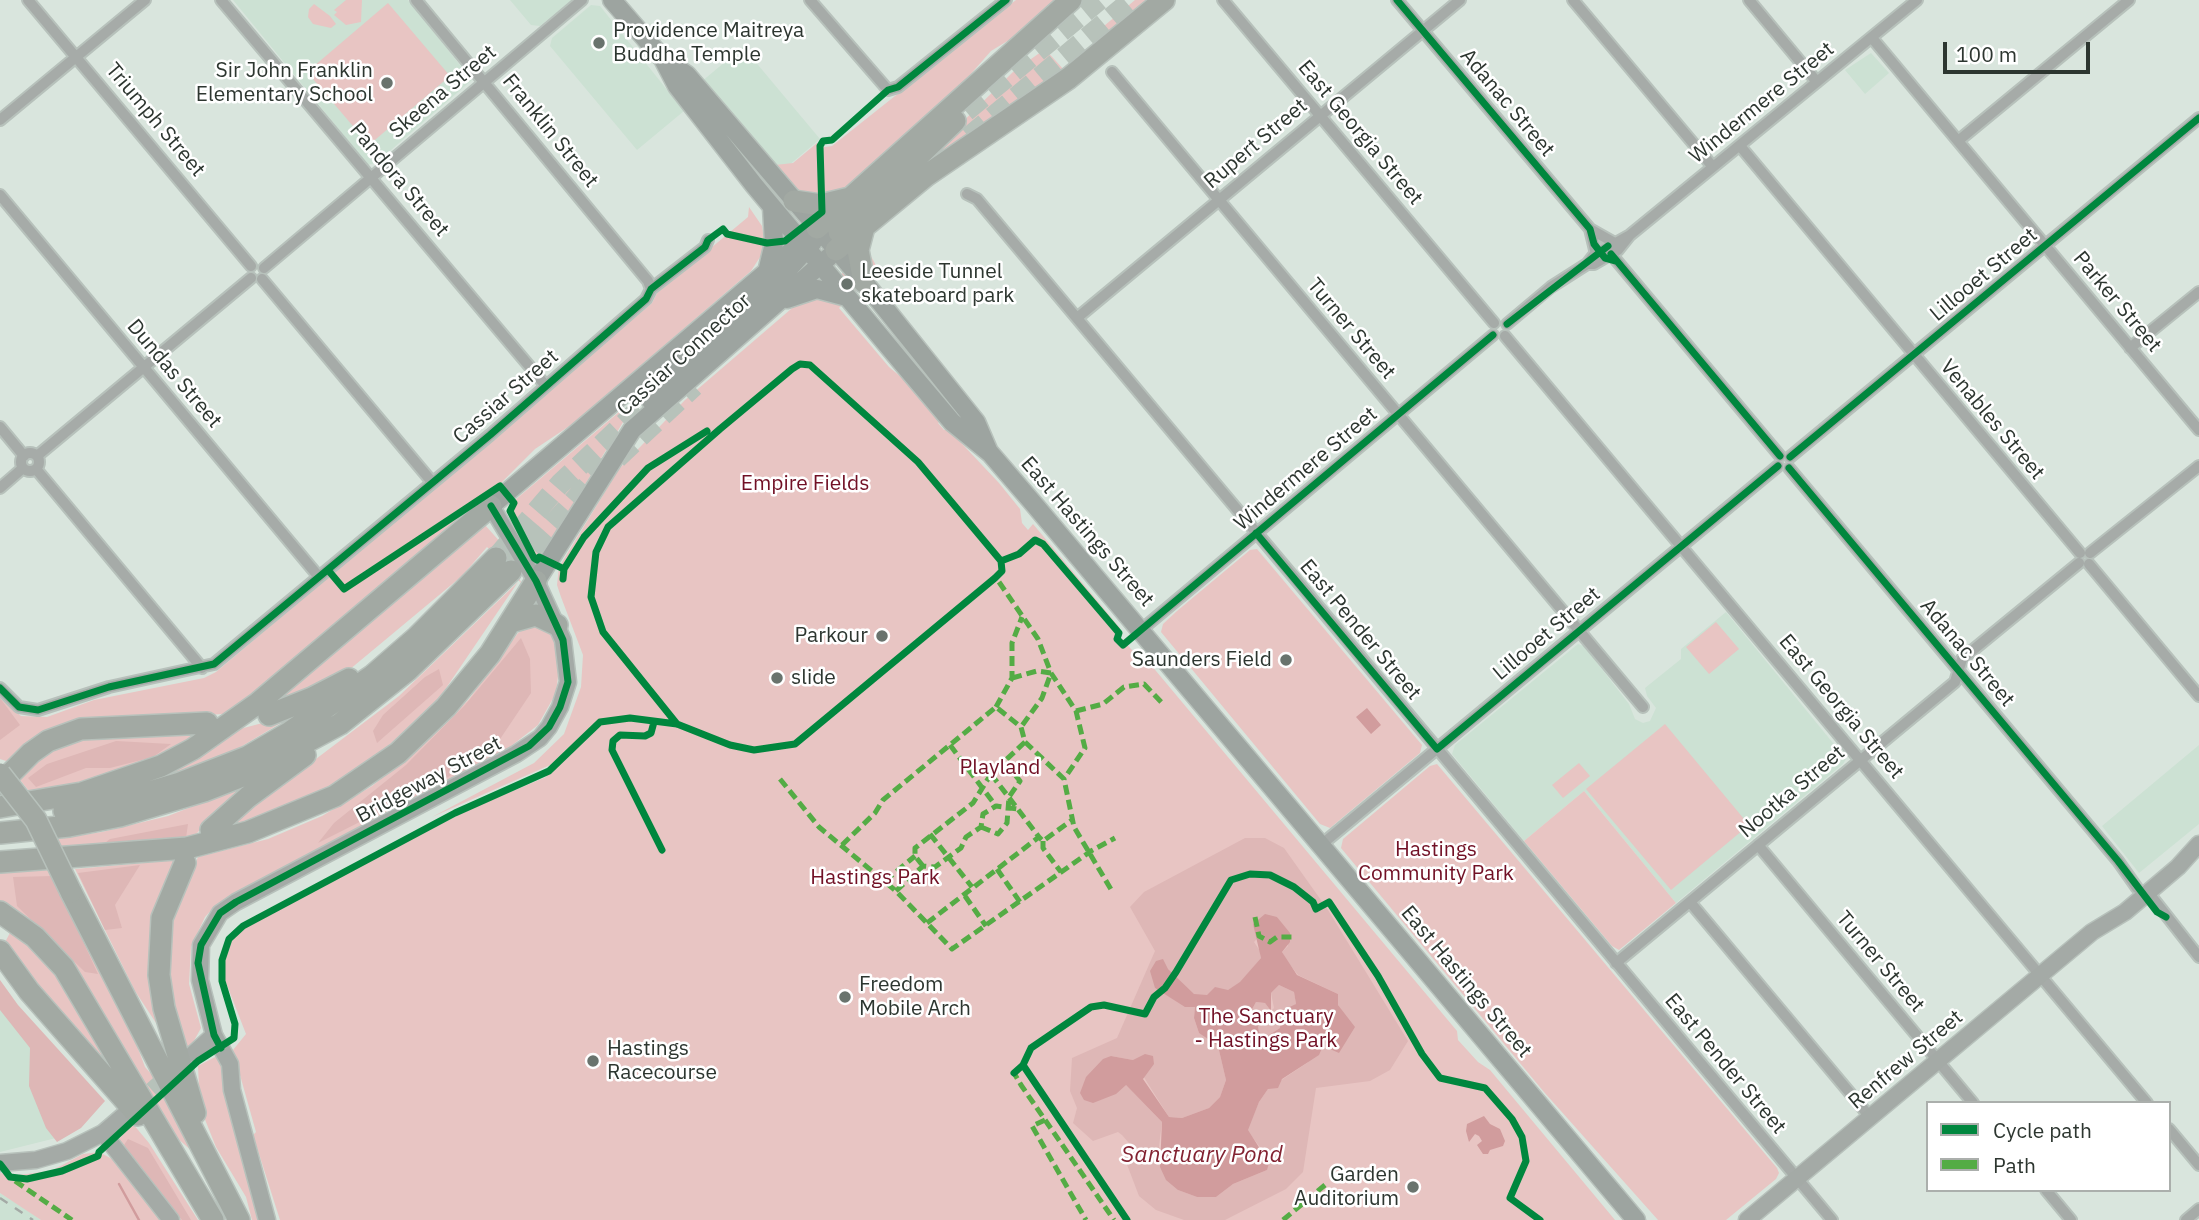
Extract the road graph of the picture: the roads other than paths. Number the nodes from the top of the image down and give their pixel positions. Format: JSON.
{"nodes":[{"id":1,"x":28,"y":0,"type":"edge"},
{"id":2,"x":145,"y":0,"type":"edge"},
{"id":3,"x":221,"y":0,"type":"edge"},
{"id":4,"x":416,"y":0,"type":"edge"},
{"id":5,"x":582,"y":0,"type":"edge"},
{"id":6,"x":612,"y":0,"type":"edge"},
{"id":7,"x":810,"y":0,"type":"edge"},
{"id":8,"x":1006,"y":0,"type":"edge"},
{"id":9,"x":1071,"y":0,"type":"edge"},
{"id":10,"x":1164,"y":0,"type":"edge"},
{"id":11,"x":1223,"y":0,"type":"edge"},
{"id":12,"x":1397,"y":0,"type":"edge"},
{"id":13,"x":1460,"y":0,"type":"edge"},
{"id":14,"x":1573,"y":0,"type":"edge"},
{"id":15,"x":1749,"y":0,"type":"edge"},
{"id":16,"x":1917,"y":0,"type":"edge"},
{"id":17,"x":2129,"y":0,"type":"edge"},
{"id":18,"x":1423,"y":30,"type":"junction"},
{"id":19,"x":1872,"y":38,"type":"junction"},
{"id":20,"x":77,"y":57,"type":"junction"},
{"id":21,"x":663,"y":60,"type":"junction"},
{"id":22,"x":1112,"y":72,"type":"dead end"},
{"id":23,"x":987,"y":78,"type":"junction"},
{"id":24,"x":485,"y":82,"type":"junction"},
{"id":25,"x":1817,"y":82,"type":"junction"},
{"id":26,"x":1320,"y":115,"type":"junction"},
{"id":27,"x":2199,"y":118,"type":"edge"},
{"id":28,"x":0,"y":120,"type":"edge"},
{"id":29,"x":1958,"y":141,"type":"junction"},
{"id":30,"x":1740,"y":146,"type":"junction"},
{"id":31,"x":1713,"y":167,"type":"junction"},
{"id":32,"x":372,"y":177,"type":"junction"},
{"id":33,"x":967,"y":194,"type":"dead end"},
{"id":34,"x":0,"y":195,"type":"edge"},
{"id":35,"x":852,"y":197,"type":"junction"},
{"id":36,"x":1219,"y":200,"type":"junction"},
{"id":37,"x":794,"y":201,"type":"junction"},
{"id":38,"x":772,"y":207,"type":"junction"},
{"id":39,"x":864,"y":227,"type":"junction"},
{"id":40,"x":1590,"y":229,"type":"junction"},
{"id":41,"x":1630,"y":235,"type":"junction"},
{"id":42,"x":708,"y":240,"type":"dead end"},
{"id":43,"x":1614,"y":242,"type":"junction"},
{"id":44,"x":819,"y":243,"type":"junction"},
{"id":45,"x":2045,"y":246,"type":"junction"},
{"id":46,"x":1596,"y":254,"type":"junction"},
{"id":47,"x":1611,"y":254,"type":"junction"},
{"id":48,"x":1587,"y":264,"type":"junction"},
{"id":49,"x":820,"y":265,"type":"junction"},
{"id":50,"x":767,"y":272,"type":"junction"},
{"id":51,"x":259,"y":275,"type":"junction"},
{"id":52,"x":864,"y":282,"type":"junction"},
{"id":53,"x":651,"y":289,"type":"junction"},
{"id":54,"x":2199,"y":292,"type":"edge"},
{"id":55,"x":848,"y":298,"type":"junction"},
{"id":56,"x":775,"y":305,"type":"junction"},
{"id":57,"x":1077,"y":318,"type":"junction"},
{"id":58,"x":1494,"y":323,"type":"junction"},
{"id":59,"x":1506,"y":330,"type":"junction"},
{"id":60,"x":1493,"y":335,"type":"junction"},
{"id":61,"x":2130,"y":348,"type":"junction"},
{"id":62,"x":1915,"y":355,"type":"junction"},
{"id":63,"x":144,"y":368,"type":"junction"},
{"id":64,"x":546,"y":386,"type":"junction"},
{"id":65,"x":1398,"y":415,"type":"junction"},
{"id":66,"x":0,"y":427,"type":"edge"},
{"id":67,"x":632,"y":430,"type":"junction"},
{"id":68,"x":2199,"y":430,"type":"edge"},
{"id":69,"x":990,"y":453,"type":"junction"},
{"id":70,"x":24,"y":456,"type":"junction"},
{"id":71,"x":37,"y":456,"type":"junction"},
{"id":72,"x":1784,"y":462,"type":"junction"},
{"id":73,"x":2199,"y":467,"type":"edge"},
{"id":74,"x":23,"y":468,"type":"junction"},
{"id":75,"x":36,"y":469,"type":"junction"},
{"id":76,"x":432,"y":482,"type":"junction"},
{"id":77,"x":0,"y":488,"type":"edge"},
{"id":78,"x":491,"y":506,"type":"junction"},
{"id":79,"x":1256,"y":533,"type":"junction"},
{"id":80,"x":1681,"y":545,"type":"junction"},
{"id":81,"x":2085,"y":558,"type":"junction"},
{"id":82,"x":319,"y":577,"type":"junction"},
{"id":83,"x":536,"y":581,"type":"junction"},
{"id":84,"x":447,"y":608,"type":"junction"},
{"id":85,"x":511,"y":622,"type":"junction"},
{"id":86,"x":557,"y":625,"type":"junction"},
{"id":87,"x":1141,"y":630,"type":"junction"},
{"id":88,"x":1578,"y":631,"type":"junction"},
{"id":89,"x":202,"y":668,"type":"junction"},
{"id":90,"x":1959,"y":670,"type":"junction"},
{"id":91,"x":0,"y":688,"type":"edge"},
{"id":92,"x":2199,"y":696,"type":"edge"},
{"id":93,"x":1643,"y":707,"type":"dead end"},
{"id":94,"x":269,"y":715,"type":"dead end"},
{"id":95,"x":206,"y":723,"type":"dead end"},
{"id":96,"x":340,"y":724,"type":"junction"},
{"id":97,"x":1437,"y":749,"type":"junction"},
{"id":98,"x":1860,"y":760,"type":"junction"},
{"id":99,"x":0,"y":774,"type":"edge"},
{"id":100,"x":0,"y":784,"type":"edge"},
{"id":101,"x":6,"y":819,"type":"edge"},
{"id":102,"x":211,"y":830,"type":"dead end"},
{"id":103,"x":1321,"y":845,"type":"junction"},
{"id":104,"x":1759,"y":845,"type":"junction"},
{"id":105,"x":2197,"y":846,"type":"edge"},
{"id":106,"x":0,"y":862,"type":"edge"},
{"id":107,"x":185,"y":863,"type":"dead end"},
{"id":108,"x":2143,"y":890,"type":"junction"},
{"id":109,"x":1690,"y":902,"type":"junction"},
{"id":110,"x":1,"y":912,"type":"edge"},
{"id":111,"x":0,"y":951,"type":"edge"},
{"id":112,"x":2199,"y":957,"type":"edge"},
{"id":113,"x":1616,"y":963,"type":"junction"},
{"id":114,"x":2040,"y":976,"type":"junction"},
{"id":115,"x":214,"y":1035,"type":"junction"},
{"id":116,"x":193,"y":1054,"type":"dead end"},
{"id":117,"x":1937,"y":1061,"type":"junction"},
{"id":118,"x":1971,"y":1101,"type":"edge"},
{"id":119,"x":2145,"y":1101,"type":"edge"},
{"id":120,"x":124,"y":1115,"type":"tunnel mouth"},
{"id":121,"x":1870,"y":1117,"type":"junction"},
{"id":122,"x":2171,"y":1131,"type":"edge"},
{"id":123,"x":103,"y":1133,"type":"junction"},
{"id":124,"x":0,"y":1163,"type":"edge"},
{"id":125,"x":213,"y":1165,"type":"junction"},
{"id":126,"x":2199,"y":1165,"type":"edge"},
{"id":127,"x":1795,"y":1178,"type":"junction"},
{"id":128,"x":2048,"y":1192,"type":"edge"},
{"id":129,"x":2199,"y":1209,"type":"edge"},
{"id":130,"x":172,"y":1220,"type":"edge"},
{"id":131,"x":204,"y":1220,"type":"edge"},
{"id":132,"x":213,"y":1220,"type":"edge"},
{"id":133,"x":239,"y":1220,"type":"edge"},
{"id":134,"x":267,"y":1220,"type":"edge"},
{"id":135,"x":1636,"y":1220,"type":"edge"},
{"id":136,"x":1747,"y":1220,"type":"edge"},
{"id":137,"x":1832,"y":1220,"type":"edge"},
{"id":138,"x":2071,"y":1220,"type":"edge"},
{"id":139,"x":2186,"y":1220,"type":"edge"}],
"edges":[{"from":1,"to":20,"type":"street","name":"Triumph Street"},
{"from":2,"to":20,"type":"street"},
{"from":3,"to":32,"type":"street","name":"Pandora Street"},
{"from":4,"to":24,"type":"street","name":"Franklin Street"},
{"from":5,"to":24,"type":"street","name":"Skeena Street"},
{"from":6,"to":21,"type":"main road","name":"East Hastings Street"},
{"from":7,"to":8,"type":"street"},
{"from":9,"to":23,"type":"highway"},
{"from":10,"to":39,"type":"highway"},
{"from":11,"to":26,"type":"street","name":"East Georgia Street"},
{"from":12,"to":18,"type":"street","name":"Adanac Street"},
{"from":13,"to":18,"type":"street","name":"Rupert Street"},
{"from":14,"to":31,"type":"street"},
{"from":15,"to":25,"type":"street"},
{"from":16,"to":19,"type":"street","name":"Windermere Street"},
{"from":17,"to":29,"type":"street"},
{"from":18,"to":26,"type":"street","name":"Rupert Street"},
{"from":18,"to":40,"type":"street","name":"Adanac Street"},
{"from":19,"to":25,"type":"street","name":"Windermere Street"},
{"from":19,"to":29,"type":"street","name":"Parker Street"},
{"from":20,"to":28,"type":"street"},
{"from":20,"to":51,"type":"street","name":"Triumph Street"},
{"from":21,"to":37,"type":"main road","name":"East Hastings Street"},
{"from":21,"to":38,"type":"main road","name":"East Hastings Street"},
{"from":22,"to":36,"type":"street","name":"Turner Street"},
{"from":23,"to":35,"type":"highway"},
{"from":23,"to":44,"type":"highway"},
{"from":24,"to":32,"type":"street","name":"Skeena Street"},
{"from":24,"to":53,"type":"street","name":"Franklin Street"},
{"from":25,"to":30,"type":"street","name":"Windermere Street"},
{"from":26,"to":36,"type":"street","name":"Rupert Street"},
{"from":26,"to":58,"type":"street","name":"East Georgia Street"},
{"from":27,"to":45,"type":"street","name":"Lillooet Street"},
{"from":29,"to":45,"type":"street","name":"Parker Street"},
{"from":30,"to":31,"type":"street","name":"Windermere Street"},
{"from":30,"to":62,"type":"street","name":"Venables Street"},
{"from":31,"to":41,"type":"street","name":"Windermere Street"},
{"from":32,"to":51,"type":"street","name":"Skeena Street"},
{"from":32,"to":64,"type":"street","name":"Pandora Street"},
{"from":33,"to":57,"type":"street","name":"East Pender Street"},
{"from":34,"to":63,"type":"street","name":"Dundas Street"},
{"from":35,"to":37,"type":"highway"},
{"from":35,"to":44,"type":"highway"},
{"from":36,"to":57,"type":"street","name":"Rupert Street"},
{"from":36,"to":65,"type":"street","name":"Turner Street"},
{"from":37,"to":44,"type":"main road","name":"East Hastings Street"},
{"from":38,"to":44,"type":"main road","name":"East Hastings Street"},
{"from":38,"to":50,"type":"main road"},
{"from":39,"to":44,"type":"highway"},
{"from":39,"to":52,"type":"highway"},
{"from":40,"to":43,"type":"street","name":"Adanac Street"},
{"from":40,"to":46,"type":"street","name":"Adanac Street"},
{"from":41,"to":43,"type":"street","name":"Windermere Street"},
{"from":41,"to":47,"type":"street","name":"Windermere Street"},
{"from":42,"to":53,"type":"street","name":"Cassiar Street"},
{"from":43,"to":46,"type":"street","name":"Windermere Street"},
{"from":44,"to":49,"type":"main road"},
{"from":44,"to":50,"type":"main road","name":"Cassiar Connector"},
{"from":44,"to":52,"type":"main road","name":"East Hastings Street"},
{"from":44,"to":67,"type":"main road"},
{"from":45,"to":61,"type":"street","name":"Parker Street"},
{"from":45,"to":62,"type":"street","name":"Lillooet Street"},
{"from":46,"to":48,"type":"street","name":"Windermere Street"},
{"from":47,"to":48,"type":"street","name":"Windermere Street"},
{"from":47,"to":72,"type":"street","name":"Adanac Street"},
{"from":48,"to":59,"type":"street","name":"Windermere Street"},
{"from":49,"to":55,"type":"main road","name":"East Hastings Street"},
{"from":49,"to":56,"type":"main road","name":"Cassiar Connector"},
{"from":50,"to":78,"type":"main road","name":"Cassiar Connector"},
{"from":51,"to":63,"type":"street","name":"Skeena Street"},
{"from":51,"to":76,"type":"street"},
{"from":52,"to":69,"type":"main road","name":"East Hastings Street"},
{"from":53,"to":64,"type":"street","name":"Cassiar Street"},
{"from":54,"to":61,"type":"street"},
{"from":55,"to":56,"type":"main road"},
{"from":55,"to":69,"type":"main road","name":"East Hastings Street"},
{"from":56,"to":67,"type":"main road","name":"Cassiar Connector"},
{"from":57,"to":79,"type":"street","name":"East Pender Street"},
{"from":58,"to":59,"type":"street"},
{"from":58,"to":60,"type":"street"},
{"from":59,"to":60,"type":"street"},
{"from":59,"to":80,"type":"street","name":"East Georgia Street"},
{"from":60,"to":65,"type":"street","name":"Windermere Street"},
{"from":61,"to":68,"type":"street","name":"Parker Street"},
{"from":62,"to":72,"type":"street","name":"Lillooet Street"},
{"from":62,"to":81,"type":"street","name":"Venables Street"},
{"from":63,"to":71,"type":"street","name":"Skeena Street"},
{"from":63,"to":82,"type":"street","name":"Dundas Street"},
{"from":64,"to":76,"type":"street","name":"Cassiar Street"},
{"from":65,"to":79,"type":"street","name":"Windermere Street"},
{"from":65,"to":88,"type":"street","name":"Turner Street"},
{"from":66,"to":70,"type":"street"},
{"from":67,"to":83,"type":"main road","name":"Cassiar Connector"},
{"from":69,"to":87,"type":"main road","name":"East Hastings Street"},
{"from":70,"to":71,"type":"street"},
{"from":70,"to":74,"type":"street"},
{"from":71,"to":75,"type":"street"},
{"from":72,"to":80,"type":"street","name":"Lillooet Street"},
{"from":72,"to":90,"type":"street","name":"Adanac Street"},
{"from":73,"to":81,"type":"street","name":"Nootka Street"},
{"from":74,"to":75,"type":"street"},
{"from":74,"to":77,"type":"street"},
{"from":75,"to":89,"type":"street"},
{"from":76,"to":82,"type":"street","name":"Cassiar Street"},
{"from":78,"to":83,"type":"street","name":"Bridgeway Street"},
{"from":78,"to":101,"type":"highway"},
{"from":79,"to":87,"type":"street","name":"Windermere Street"},
{"from":79,"to":97,"type":"street","name":"East Pender Street"},
{"from":80,"to":88,"type":"street","name":"Lillooet Street"},
{"from":80,"to":98,"type":"street","name":"East Georgia Street"},
{"from":81,"to":90,"type":"street","name":"Nootka Street"},
{"from":81,"to":92,"type":"street","name":"Venables Street"},
{"from":82,"to":89,"type":"street","name":"Cassiar Street"},
{"from":83,"to":85,"type":"highway"},
{"from":83,"to":86,"type":"street","name":"Bridgeway Street"},
{"from":84,"to":94,"type":"highway"},
{"from":84,"to":96,"type":"highway"},
{"from":84,"to":101,"type":"highway"},
{"from":85,"to":86,"type":"highway"},
{"from":85,"to":106,"type":"highway"},
{"from":86,"to":115,"type":"street","name":"Bridgeway Street"},
{"from":87,"to":103,"type":"main road","name":"East Hastings Street"},
{"from":88,"to":93,"type":"street","name":"Turner Street"},
{"from":88,"to":97,"type":"street","name":"Lillooet Street"},
{"from":89,"to":91,"type":"street"},
{"from":90,"to":98,"type":"street","name":"Nootka Street"},
{"from":90,"to":108,"type":"street","name":"Adanac Street"},
{"from":95,"to":100,"type":"highway"},
{"from":96,"to":101,"type":"highway"},
{"from":96,"to":102,"type":"highway"},
{"from":97,"to":103,"type":"street","name":"Lillooet Street"},
{"from":97,"to":113,"type":"street","name":"East Pender Street"},
{"from":98,"to":104,"type":"street","name":"Nootka Street"},
{"from":98,"to":114,"type":"street","name":"East Georgia Street"},
{"from":99,"to":125,"type":"highway","bridge":true},
{"from":103,"to":135,"type":"main road","name":"East Hastings Street"},
{"from":104,"to":109,"type":"street","name":"Nootka Street"},
{"from":104,"to":117,"type":"street","name":"Turner Street"},
{"from":105,"to":108,"type":"street","name":"Renfrew Street"},
{"from":107,"to":125,"type":"highway"},
{"from":108,"to":112,"type":"street","name":"Adanac Street"},
{"from":108,"to":114,"type":"street","name":"Renfrew Street"},
{"from":109,"to":113,"type":"street","name":"Nootka Street"},
{"from":109,"to":121,"type":"street"},
{"from":110,"to":132,"type":"highway"},
{"from":111,"to":131,"type":"highway"},
{"from":113,"to":127,"type":"street","name":"East Pender Street"},
{"from":114,"to":117,"type":"street","name":"Renfrew Street"},
{"from":114,"to":119,"type":"street","name":"East Georgia Street"},
{"from":115,"to":116,"type":"street"},
{"from":115,"to":134,"type":"street","name":"Bridgeway Street"},
{"from":117,"to":118,"type":"street","name":"Turner Street"},
{"from":117,"to":121,"type":"street","name":"Renfrew Street"},
{"from":120,"to":123,"type":"street"},
{"from":121,"to":127,"type":"street","name":"Renfrew Street"},
{"from":122,"to":126,"type":"street"},
{"from":123,"to":124,"type":"street"},
{"from":123,"to":130,"type":"street"},
{"from":125,"to":133,"type":"highway"},
{"from":127,"to":136,"type":"street","name":"Renfrew Street"},
{"from":127,"to":137,"type":"street","name":"East Pender Street"},
{"from":128,"to":138,"type":"street"},
{"from":129,"to":139,"type":"street"}]}
